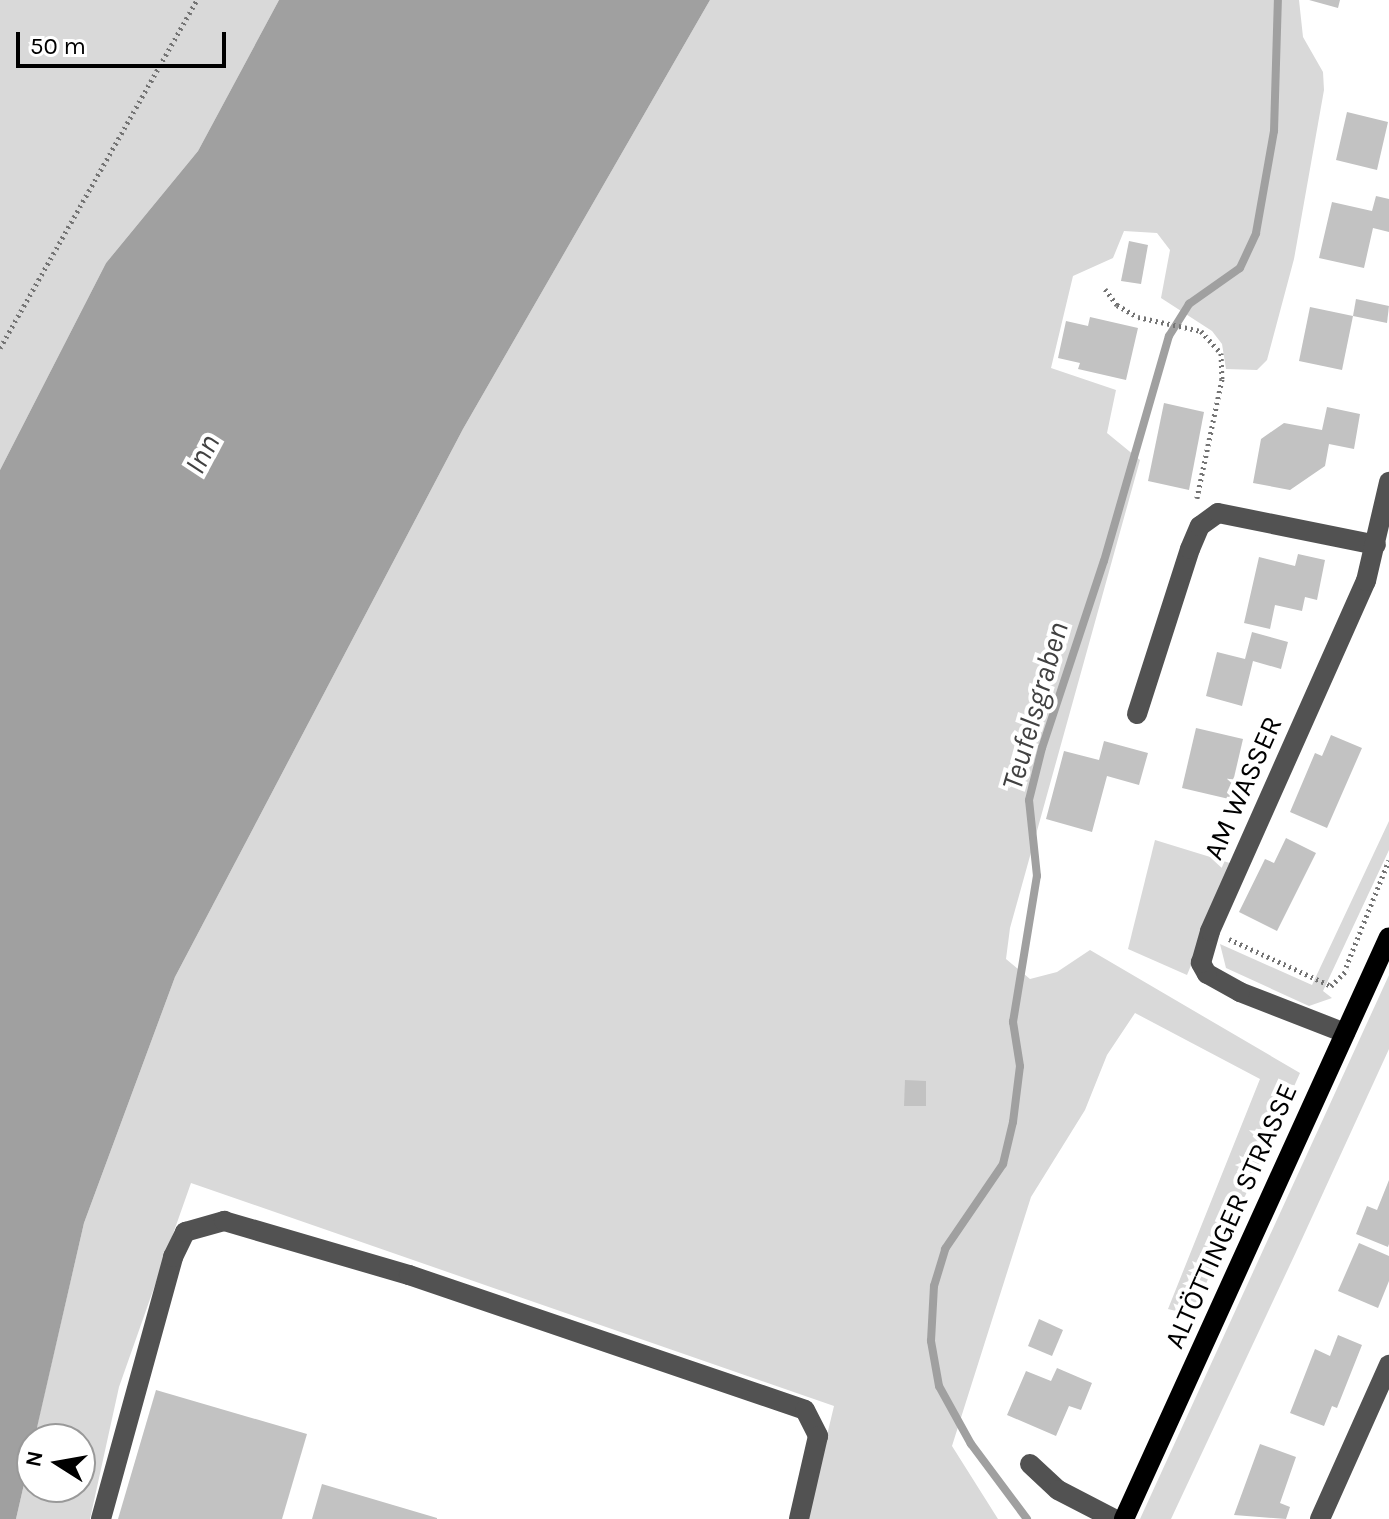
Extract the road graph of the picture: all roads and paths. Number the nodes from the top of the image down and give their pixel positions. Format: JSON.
{"nodes":[{"id":1,"x":197,"y":0,"type":"edge"},
{"id":2,"x":1105,"y":289,"type":"dead end"},
{"id":3,"x":0,"y":348,"type":"edge"},
{"id":4,"x":1389,"y":482,"type":"edge"},
{"id":5,"x":1200,"y":526,"type":"junction"},
{"id":6,"x":1376,"y":545,"type":"junction"},
{"id":7,"x":1137,"y":714,"type":"dead end"},
{"id":8,"x":1389,"y":860,"type":"edge"},
{"id":9,"x":1210,"y":931,"type":"junction"},
{"id":10,"x":1389,"y":937,"type":"edge"},
{"id":11,"x":1346,"y":968,"type":"junction"},
{"id":12,"x":1369,"y":980,"type":"junction"},
{"id":13,"x":1345,"y":1033,"type":"junction"},
{"id":14,"x":1389,"y":1365,"type":"edge"},
{"id":15,"x":1030,"y":1464,"type":"dead end"},
{"id":16,"x":101,"y":1519,"type":"edge"},
{"id":17,"x":799,"y":1519,"type":"edge"},
{"id":18,"x":1114,"y":1519,"type":"edge"},
{"id":19,"x":1124,"y":1519,"type":"edge"},
{"id":20,"x":1320,"y":1519,"type":"edge"}],
"edges":[{"from":1,"to":3,"type":"path"},
{"from":2,"to":5,"type":"path"},
{"from":4,"to":6,"type":"street","name":"AM WASSER"},
{"from":5,"to":6,"type":"street"},
{"from":5,"to":7,"type":"street"},
{"from":6,"to":9,"type":"street","name":"AM WASSER"},
{"from":8,"to":11,"type":"path"},
{"from":9,"to":11,"type":"path"},
{"from":9,"to":13,"type":"street","name":"AM WASSER"},
{"from":10,"to":12,"type":"main road","name":"ALTÖTTINGER STRASSE"},
{"from":11,"to":12,"type":"path"},
{"from":12,"to":13,"type":"main road","name":"ALTÖTTINGER STRASSE"},
{"from":13,"to":19,"type":"main road","name":"ALTÖTTINGER STRASSE"},
{"from":14,"to":20,"type":"street"},
{"from":15,"to":18,"type":"street"},
{"from":16,"to":17,"type":"street"}]}
